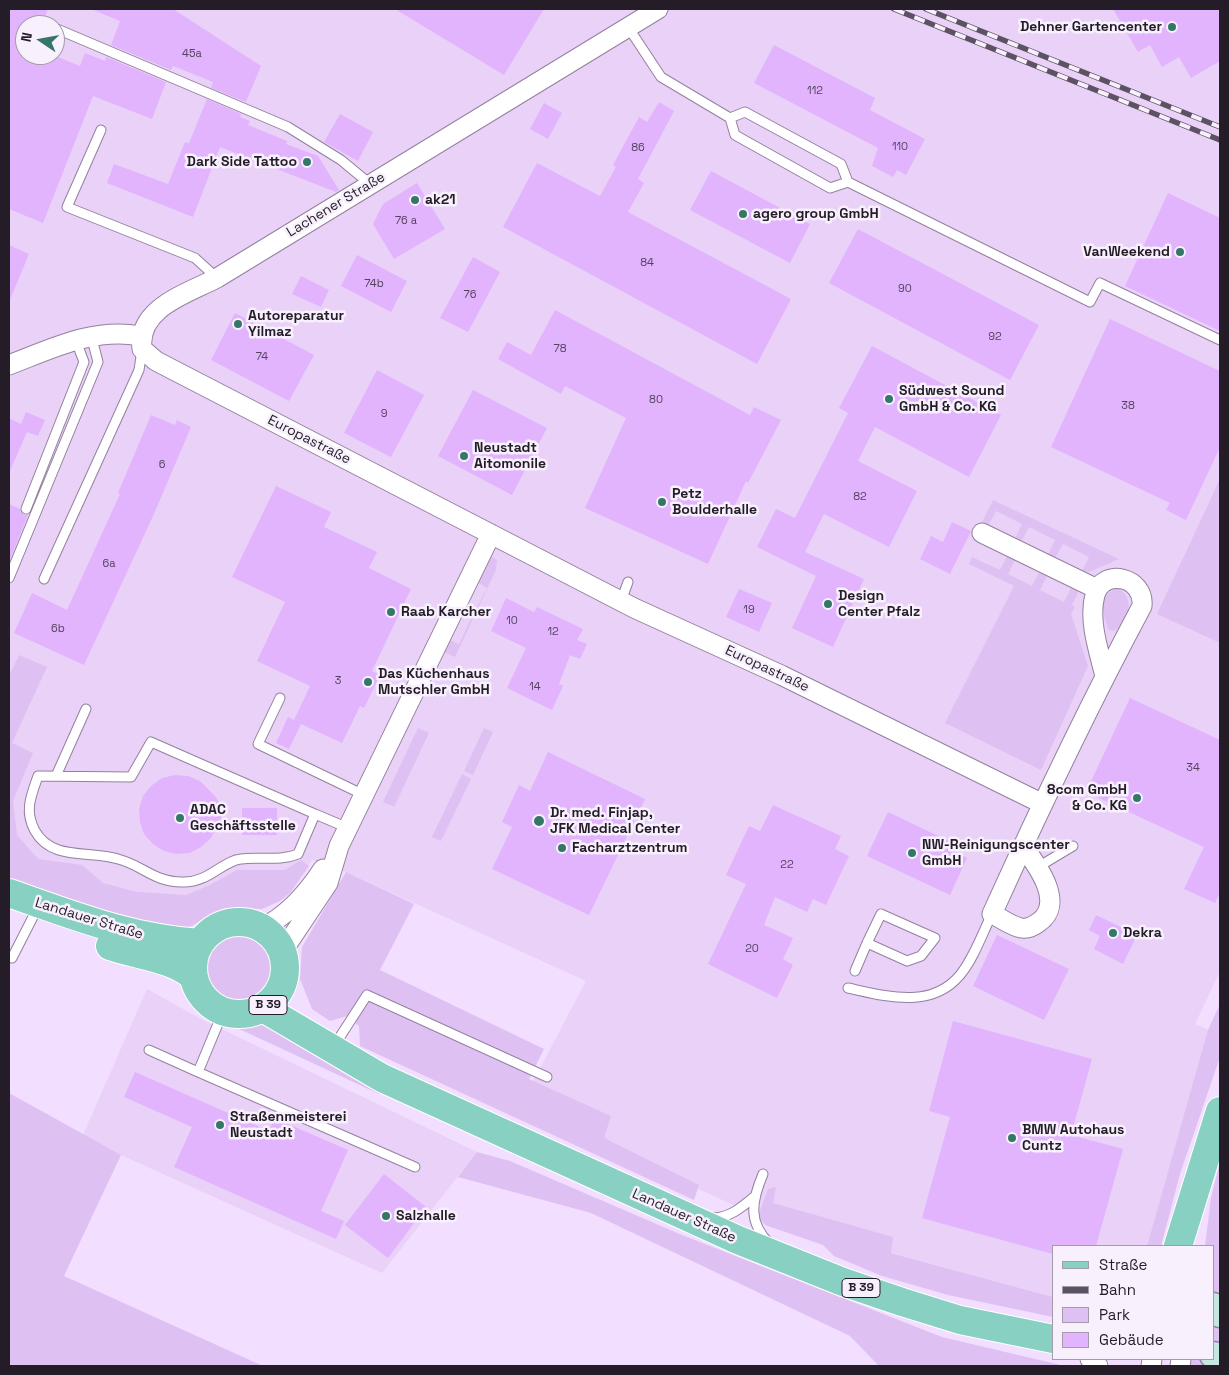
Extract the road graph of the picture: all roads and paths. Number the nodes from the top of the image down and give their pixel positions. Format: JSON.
{"nodes":[{"id":1,"x":658,"y":9,"type":"edge"},
{"id":2,"x":628,"y":27,"type":"junction"},
{"id":3,"x":65,"y":32,"type":"edge"},
{"id":4,"x":730,"y":118,"type":"junction"},
{"id":5,"x":101,"y":130,"type":"dead end"},
{"id":6,"x":848,"y":182,"type":"junction"},
{"id":7,"x":370,"y":184,"type":"junction"},
{"id":8,"x":217,"y":278,"type":"junction"},
{"id":9,"x":83,"y":338,"type":"junction"},
{"id":10,"x":1220,"y":340,"type":"edge"},
{"id":11,"x":141,"y":342,"type":"junction"},
{"id":12,"x":9,"y":364,"type":"edge"},
{"id":13,"x":26,"y":509,"type":"dead end"},
{"id":14,"x":982,"y":533,"type":"dead end"},
{"id":15,"x":491,"y":534,"type":"junction"},
{"id":16,"x":9,"y":578,"type":"edge"},
{"id":17,"x":44,"y":579,"type":"dead end"},
{"id":18,"x":628,"y":582,"type":"dead end"},
{"id":19,"x":1097,"y":589,"type":"junction"},
{"id":20,"x":620,"y":601,"type":"junction"},
{"id":21,"x":1104,"y":676,"type":"junction"},
{"id":22,"x":280,"y":698,"type":"dead end"},
{"id":23,"x":86,"y":709,"type":"dead end"},
{"id":24,"x":56,"y":776,"type":"junction"},
{"id":25,"x":364,"y":795,"type":"junction"},
{"id":26,"x":1043,"y":804,"type":"junction"},
{"id":27,"x":315,"y":814,"type":"junction"},
{"id":28,"x":348,"y":828,"type":"junction"},
{"id":29,"x":339,"y":846,"type":"junction"},
{"id":30,"x":1023,"y":846,"type":"junction"},
{"id":31,"x":1073,"y":846,"type":"dead end"},
{"id":32,"x":1038,"y":867,"type":"junction"},
{"id":33,"x":9,"y":893,"type":"edge"},
{"id":34,"x":9,"y":904,"type":"edge"},
{"id":35,"x":36,"y":910,"type":"junction"},
{"id":36,"x":992,"y":914,"type":"junction"},
{"id":37,"x":262,"y":928,"type":"junction"},
{"id":38,"x":200,"y":943,"type":"junction"},
{"id":39,"x":867,"y":943,"type":"junction"},
{"id":40,"x":282,"y":952,"type":"junction"},
{"id":41,"x":12,"y":958,"type":"dead end"},
{"id":42,"x":855,"y":971,"type":"dead end"},
{"id":43,"x":192,"y":976,"type":"junction"},
{"id":44,"x":848,"y":988,"type":"dead end"},
{"id":45,"x":271,"y":999,"type":"junction"},
{"id":46,"x":221,"y":1012,"type":"junction"},
{"id":47,"x":333,"y":1048,"type":"junction"},
{"id":48,"x":149,"y":1050,"type":"dead end"},
{"id":49,"x":198,"y":1072,"type":"junction"},
{"id":50,"x":547,"y":1077,"type":"dead end"},
{"id":51,"x":1220,"y":1111,"type":"edge"},
{"id":52,"x":415,"y":1167,"type":"dead end"},
{"id":53,"x":763,"y":1174,"type":"dead end"},
{"id":54,"x":1199,"y":1181,"type":"junction"},
{"id":55,"x":754,"y":1197,"type":"junction"},
{"id":56,"x":677,"y":1214,"type":"junction"},
{"id":57,"x":1178,"y":1245,"type":"edge"},
{"id":58,"x":1195,"y":1245,"type":"edge"},
{"id":59,"x":787,"y":1259,"type":"junction"},
{"id":60,"x":1052,"y":1339,"type":"edge"}],
"edges":[{"from":1,"to":2,"type":"street","name":"Lachener Straße"},
{"from":2,"to":4,"type":"lane"},
{"from":2,"to":7,"type":"street","name":"Lachener Straße"},
{"from":3,"to":7,"type":"lane"},
{"from":4,"to":6,"type":"lane"},
{"from":4,"to":6,"type":"lane"},
{"from":5,"to":8,"type":"lane"},
{"from":6,"to":10,"type":"lane"},
{"from":7,"to":8,"type":"street","name":"Lachener Straße"},
{"from":8,"to":11,"type":"street","name":"Lachener Straße"},
{"from":9,"to":11,"type":"street"},
{"from":9,"to":12,"type":"street"},
{"from":9,"to":13,"type":"lane"},
{"from":9,"to":16,"type":"lane"},
{"from":11,"to":15,"type":"street","name":"Europastraße"},
{"from":11,"to":17,"type":"lane"},
{"from":14,"to":19,"type":"street"},
{"from":15,"to":20,"type":"street","name":"Europastraße"},
{"from":15,"to":25,"type":"street"},
{"from":18,"to":20,"type":"lane"},
{"from":19,"to":21,"type":"street"},
{"from":19,"to":21,"type":"street"},
{"from":20,"to":26,"type":"street","name":"Europastraße"},
{"from":21,"to":26,"type":"street"},
{"from":22,"to":25,"type":"lane"},
{"from":23,"to":24,"type":"lane"},
{"from":24,"to":27,"type":"lane"},
{"from":24,"to":27,"type":"lane"},
{"from":25,"to":28,"type":"street"},
{"from":26,"to":30,"type":"street"},
{"from":27,"to":28,"type":"lane"},
{"from":28,"to":29,"type":"street"},
{"from":29,"to":37,"type":"street"},
{"from":29,"to":40,"type":"street"},
{"from":30,"to":32,"type":"street"},
{"from":30,"to":36,"type":"street"},
{"from":31,"to":32,"type":"lane"},
{"from":32,"to":36,"type":"street"},
{"from":33,"to":35,"type":"main road","name":"Landauer Straße"},
{"from":34,"to":35,"type":"main road","name":"Landauer Straße"},
{"from":35,"to":38,"type":"main road","name":"Landauer Straße"},
{"from":35,"to":41,"type":"lane"},
{"from":35,"to":43,"type":"main road","name":"Landauer Straße"},
{"from":36,"to":44,"type":"lane"},
{"from":37,"to":38,"type":"main road"},
{"from":37,"to":40,"type":"main road"},
{"from":38,"to":43,"type":"main road"},
{"from":39,"to":39,"type":"lane"},
{"from":39,"to":42,"type":"lane"},
{"from":40,"to":45,"type":"main road","number":"B 39"},
{"from":43,"to":46,"type":"main road"},
{"from":45,"to":46,"type":"main road","number":"B 39"},
{"from":45,"to":47,"type":"main road","name":"Landauer Straße","number":"B 39"},
{"from":46,"to":49,"type":"lane"},
{"from":47,"to":50,"type":"lane"},
{"from":47,"to":56,"type":"main road","name":"Landauer Straße","number":"B 39"},
{"from":48,"to":49,"type":"lane"},
{"from":49,"to":52,"type":"lane"},
{"from":51,"to":54,"type":"main road"},
{"from":53,"to":55,"type":"lane"},
{"from":54,"to":57,"type":"main road"},
{"from":54,"to":58,"type":"main road"},
{"from":55,"to":56,"type":"lane"},
{"from":55,"to":59,"type":"lane"},
{"from":56,"to":59,"type":"main road","name":"Landauer Straße","number":"B 39"},
{"from":59,"to":60,"type":"main road","name":"Landauer Straße","number":"B 39"}]}
